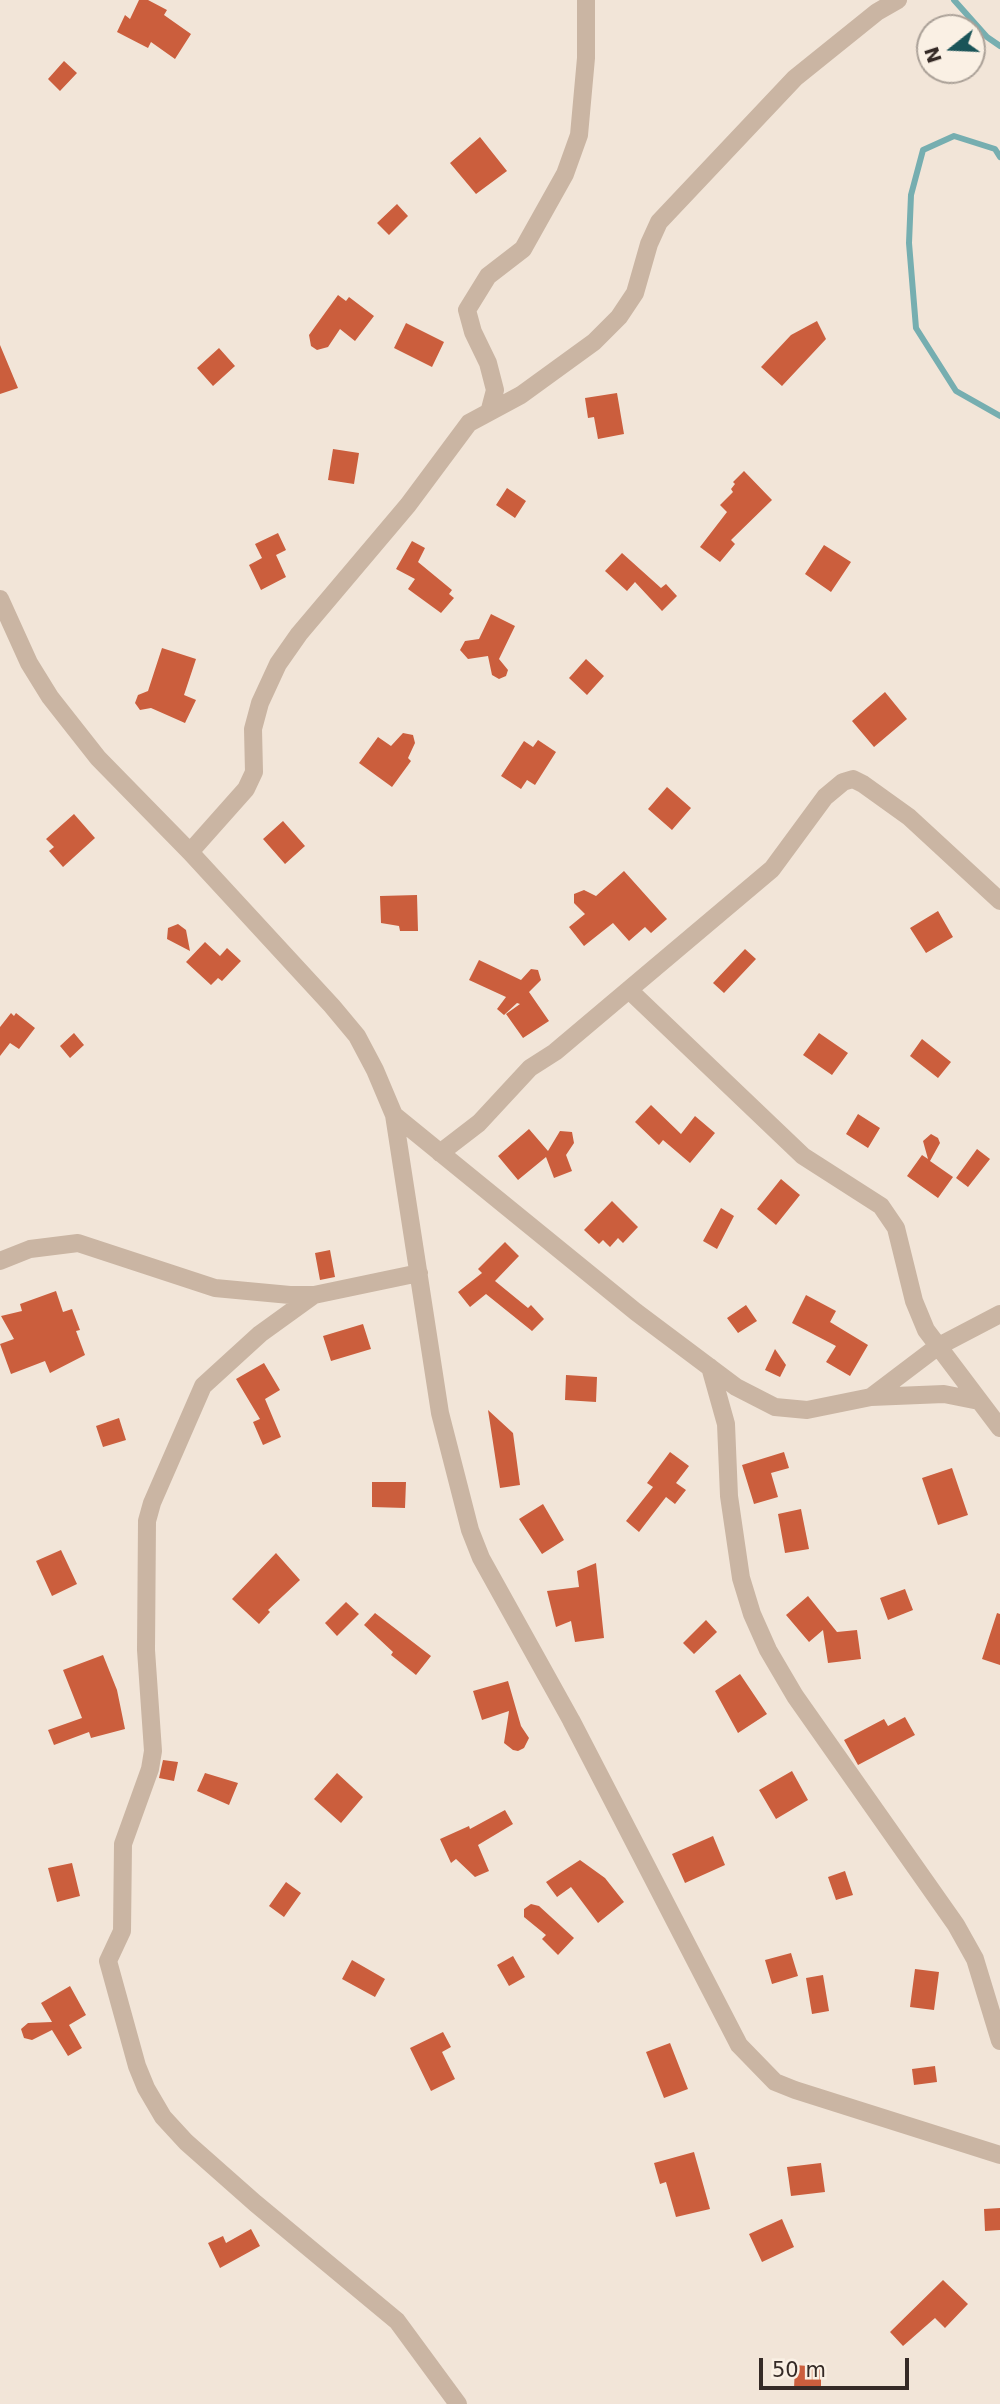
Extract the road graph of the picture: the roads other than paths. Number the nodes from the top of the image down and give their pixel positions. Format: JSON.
{"nodes":[{"id":1,"x":586,"y":0,"type":"edge"},
{"id":2,"x":898,"y":0,"type":"edge"},
{"id":3,"x":490,"y":409,"type":"junction"},
{"id":4,"x":0,"y":599,"type":"edge"},
{"id":5,"x":190,"y":852,"type":"junction"},
{"id":6,"x":1000,"y":901,"type":"edge"},
{"id":7,"x":629,"y":990,"type":"junction"},
{"id":8,"x":394,"y":1115,"type":"junction"},
{"id":9,"x":440,"y":1153,"type":"junction"},
{"id":10,"x":0,"y":1261,"type":"edge"},
{"id":11,"x":419,"y":1273,"type":"junction"},
{"id":12,"x":314,"y":1294,"type":"junction"},
{"id":13,"x":1000,"y":1314,"type":"edge"},
{"id":14,"x":937,"y":1347,"type":"junction"},
{"id":15,"x":710,"y":1367,"type":"junction"},
{"id":16,"x":871,"y":1397,"type":"junction"},
{"id":17,"x":979,"y":1401,"type":"junction"},
{"id":18,"x":1000,"y":1428,"type":"edge"},
{"id":19,"x":1000,"y":2041,"type":"edge"},
{"id":20,"x":1000,"y":2155,"type":"edge"},
{"id":21,"x":458,"y":2404,"type":"edge"}],
"edges":[{"from":1,"to":3,"type":"street"},
{"from":2,"to":3,"type":"street"},
{"from":3,"to":5,"type":"street"},
{"from":4,"to":5,"type":"street"},
{"from":5,"to":8,"type":"street"},
{"from":6,"to":7,"type":"street"},
{"from":7,"to":9,"type":"street"},
{"from":7,"to":14,"type":"street"},
{"from":8,"to":9,"type":"street"},
{"from":8,"to":11,"type":"street"},
{"from":9,"to":15,"type":"street"},
{"from":10,"to":12,"type":"street"},
{"from":11,"to":12,"type":"street"},
{"from":11,"to":20,"type":"street"},
{"from":12,"to":21,"type":"street"},
{"from":13,"to":14,"type":"street"},
{"from":14,"to":16,"type":"street"},
{"from":14,"to":17,"type":"street"},
{"from":15,"to":16,"type":"street"},
{"from":15,"to":19,"type":"street"},
{"from":16,"to":17,"type":"street"},
{"from":17,"to":18,"type":"street"}]}
